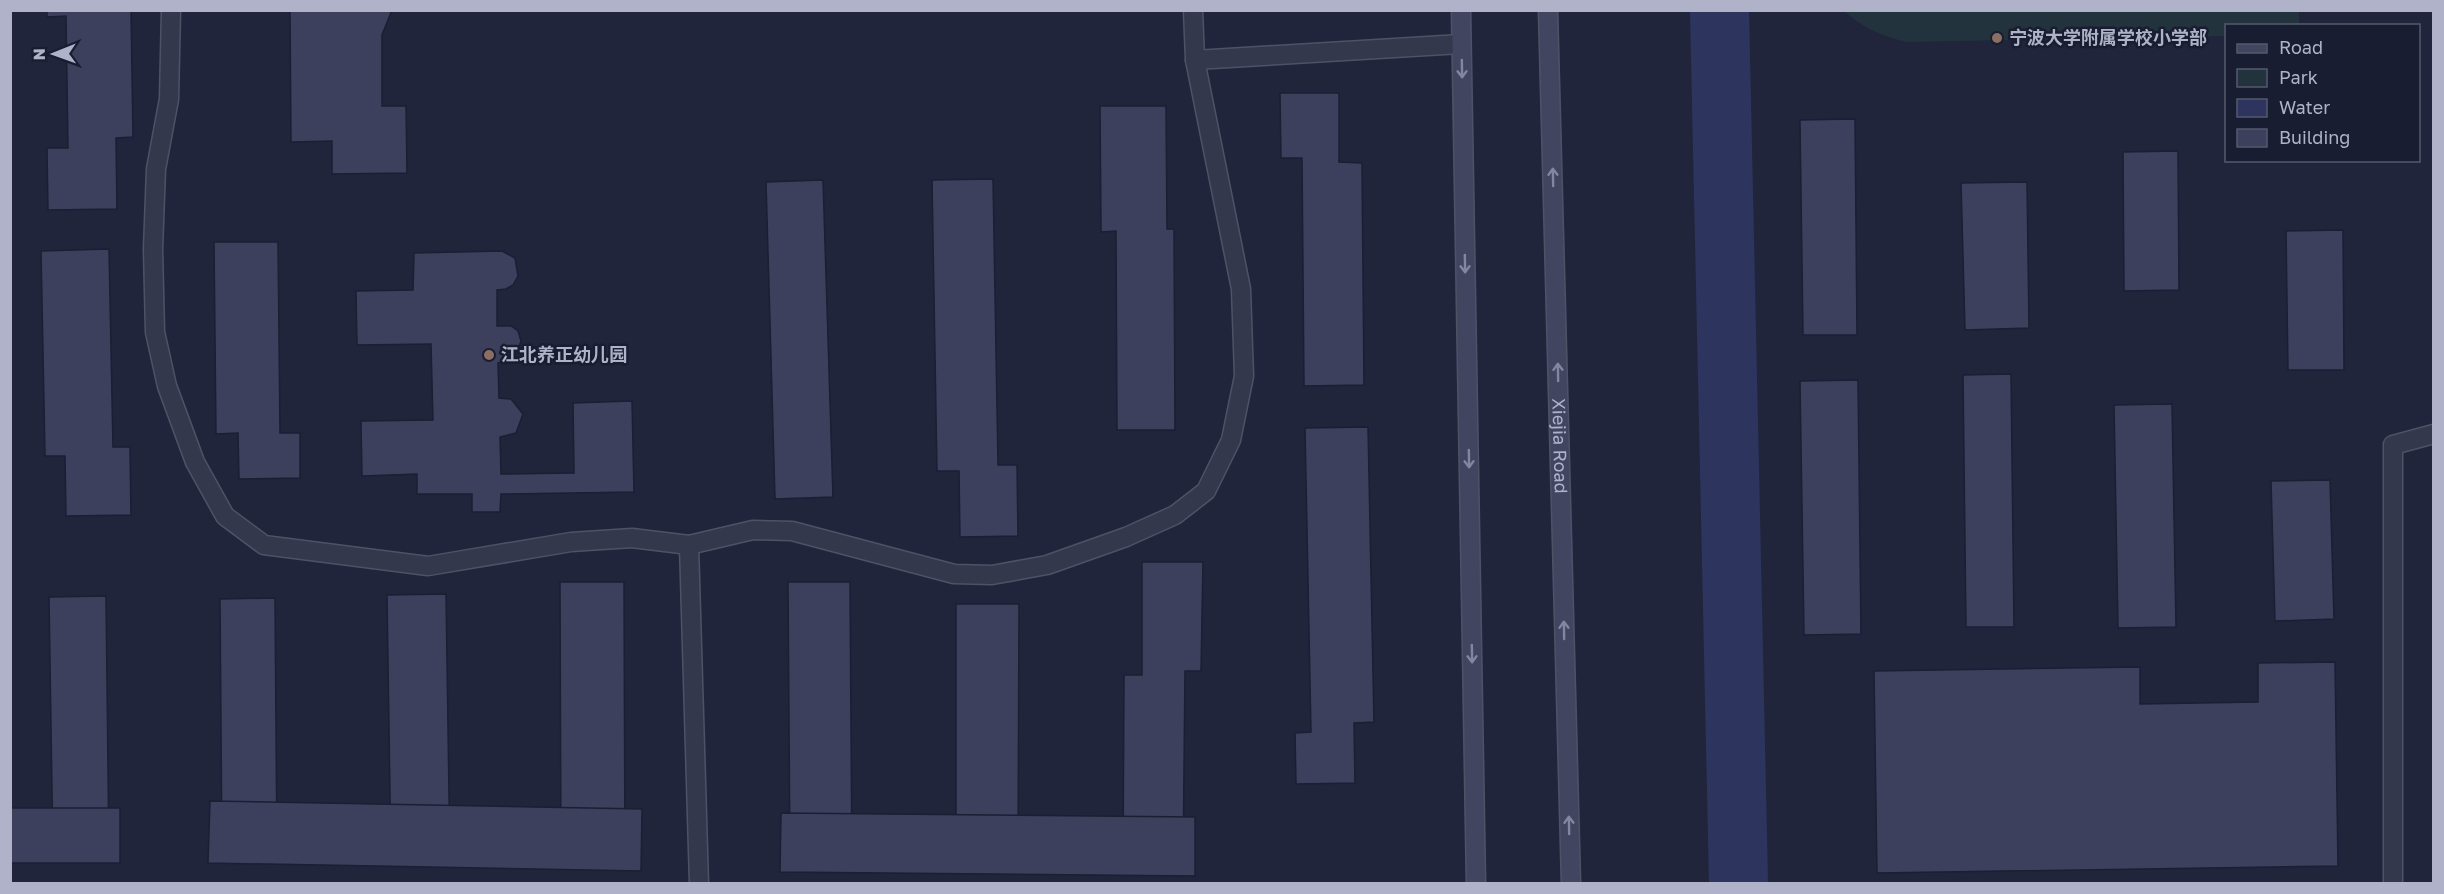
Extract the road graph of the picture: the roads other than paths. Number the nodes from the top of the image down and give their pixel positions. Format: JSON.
{"nodes":[{"id":1,"x":171,"y":10,"type":"edge"},
{"id":2,"x":1193,"y":10,"type":"edge"},
{"id":3,"x":1461,"y":10,"type":"edge"},
{"id":4,"x":1548,"y":10,"type":"edge"},
{"id":5,"x":1461,"y":44,"type":"junction"},
{"id":6,"x":1195,"y":60,"type":"junction"},
{"id":7,"x":2433,"y":434,"type":"edge"},
{"id":8,"x":689,"y":545,"type":"junction"},
{"id":9,"x":699,"y":884,"type":"edge"},
{"id":10,"x":1476,"y":884,"type":"edge"},
{"id":11,"x":1571,"y":884,"type":"edge"},
{"id":12,"x":2393,"y":884,"type":"edge"}],
"edges":[{"from":1,"to":8,"type":"lane"},
{"from":2,"to":6,"type":"lane"},
{"from":3,"to":5,"type":"main road"},
{"from":11,"to":4,"type":"main road","name":"Xiejia Road","one_way":true},
{"from":5,"to":6,"type":"lane"},
{"from":5,"to":10,"type":"main road","one_way":true},
{"from":6,"to":8,"type":"lane"},
{"from":7,"to":12,"type":"lane"},
{"from":8,"to":9,"type":"lane"}]}
